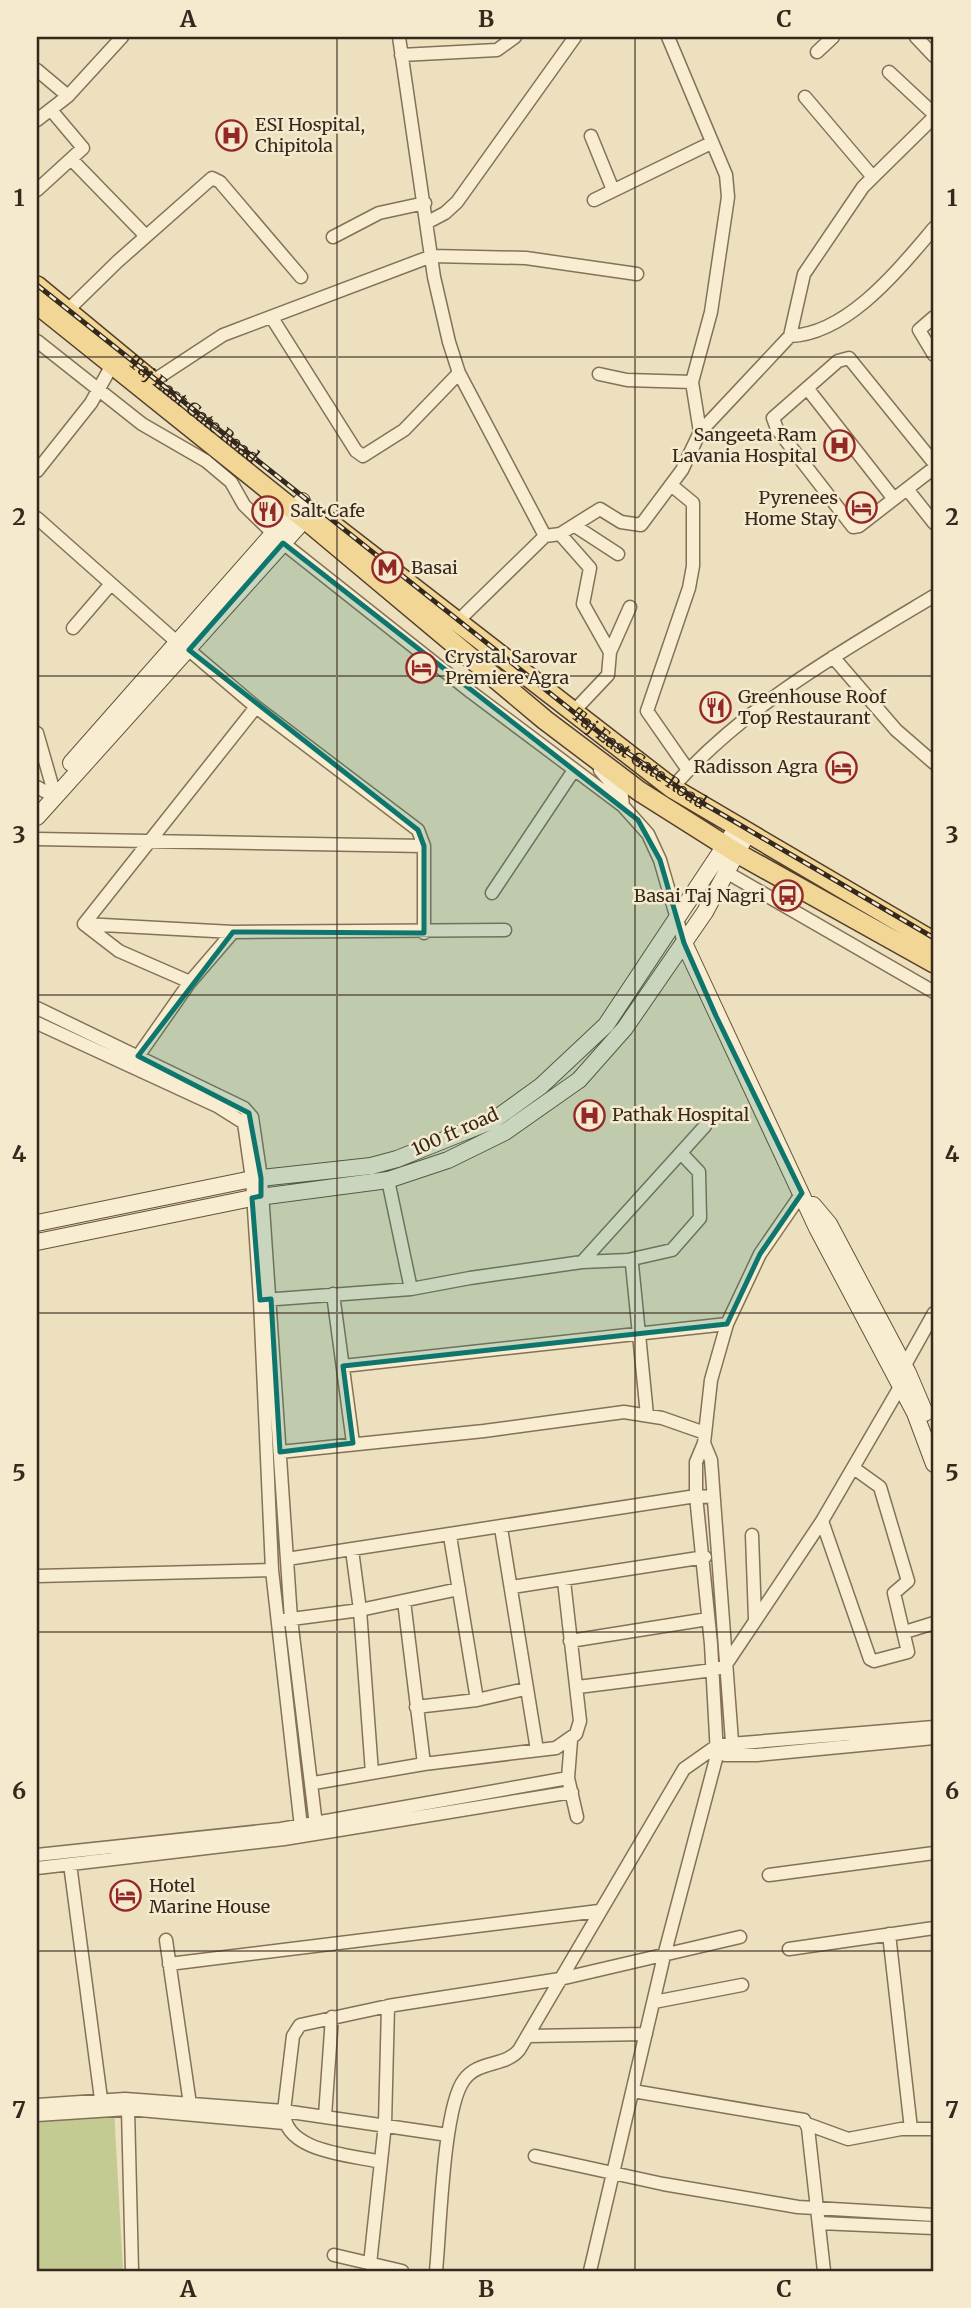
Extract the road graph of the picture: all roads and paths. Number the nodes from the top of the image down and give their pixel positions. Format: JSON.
{"nodes":[{"id":1,"x":122,"y":37,"type":"edge"},
{"id":2,"x":399,"y":37,"type":"edge"},
{"id":3,"x":514,"y":37,"type":"edge"},
{"id":4,"x":575,"y":37,"type":"edge"},
{"id":5,"x":833,"y":37,"type":"edge"},
{"id":6,"x":916,"y":37,"type":"edge"},
{"id":7,"x":673,"y":38,"type":"edge"},
{"id":8,"x":817,"y":52,"type":"dead end"},
{"id":9,"x":401,"y":55,"type":"junction"},
{"id":10,"x":934,"y":56,"type":"edge"},
{"id":11,"x":37,"y":70,"type":"edge"},
{"id":12,"x":889,"y":72,"type":"dead end"},
{"id":13,"x":68,"y":96,"type":"junction"},
{"id":14,"x":804,"y":97,"type":"dead end"},
{"id":15,"x":51,"y":110,"type":"junction"},
{"id":16,"x":37,"y":120,"type":"edge"},
{"id":17,"x":933,"y":123,"type":"edge"},
{"id":18,"x":591,"y":136,"type":"dead end"},
{"id":19,"x":712,"y":143,"type":"junction"},
{"id":20,"x":72,"y":160,"type":"junction"},
{"id":21,"x":872,"y":176,"type":"junction"},
{"id":22,"x":37,"y":190,"type":"edge"},
{"id":23,"x":613,"y":190,"type":"junction"},
{"id":24,"x":594,"y":200,"type":"dead end"},
{"id":25,"x":425,"y":203,"type":"junction"},
{"id":26,"x":428,"y":222,"type":"junction"},
{"id":27,"x":934,"y":228,"type":"edge"},
{"id":28,"x":145,"y":236,"type":"junction"},
{"id":29,"x":333,"y":237,"type":"dead end"},
{"id":30,"x":432,"y":256,"type":"junction"},
{"id":31,"x":637,"y":274,"type":"dead end"},
{"id":32,"x":301,"y":277,"type":"dead end"},
{"id":33,"x":37,"y":286,"type":"edge"},
{"id":34,"x":37,"y":304,"type":"edge"},
{"id":35,"x":67,"y":311,"type":"junction"},
{"id":36,"x":934,"y":317,"type":"edge"},
{"id":37,"x":272,"y":318,"type":"junction"},
{"id":38,"x":790,"y":336,"type":"junction"},
{"id":39,"x":37,"y":341,"type":"edge"},
{"id":40,"x":934,"y":355,"type":"edge"},
{"id":41,"x":112,"y":365,"type":"junction"},
{"id":42,"x":459,"y":373,"type":"junction"},
{"id":43,"x":599,"y":374,"type":"dead end"},
{"id":44,"x":153,"y":381,"type":"junction"},
{"id":45,"x":692,"y":382,"type":"junction"},
{"id":46,"x":807,"y":388,"type":"junction"},
{"id":47,"x":97,"y":391,"type":"junction"},
{"id":48,"x":700,"y":432,"type":"junction"},
{"id":49,"x":934,"y":466,"type":"edge"},
{"id":50,"x":37,"y":471,"type":"edge"},
{"id":51,"x":671,"y":485,"type":"junction"},
{"id":52,"x":907,"y":489,"type":"junction"},
{"id":53,"x":894,"y":499,"type":"junction"},
{"id":54,"x":303,"y":510,"type":"junction"},
{"id":55,"x":37,"y":518,"type":"edge"},
{"id":56,"x":934,"y":523,"type":"edge"},
{"id":57,"x":575,"y":526,"type":"junction"},
{"id":58,"x":561,"y":534,"type":"junction"},
{"id":59,"x":545,"y":536,"type":"junction"},
{"id":60,"x":278,"y":539,"type":"junction"},
{"id":61,"x":618,"y":554,"type":"dead end"},
{"id":62,"x":110,"y":585,"type":"junction"},
{"id":63,"x":934,"y":596,"type":"edge"},
{"id":64,"x":630,"y":607,"type":"dead end"},
{"id":65,"x":457,"y":622,"type":"junction"},
{"id":66,"x":73,"y":628,"type":"dead end"},
{"id":67,"x":183,"y":646,"type":"junction"},
{"id":68,"x":610,"y":652,"type":"junction"},
{"id":69,"x":833,"y":657,"type":"junction"},
{"id":70,"x":256,"y":707,"type":"junction"},
{"id":71,"x":572,"y":712,"type":"junction"},
{"id":72,"x":545,"y":720,"type":"junction"},
{"id":73,"x":37,"y":733,"type":"edge"},
{"id":74,"x":934,"y":763,"type":"edge"},
{"id":75,"x":574,"y":770,"type":"junction"},
{"id":76,"x":688,"y":770,"type":"junction"},
{"id":77,"x":672,"y":788,"type":"junction"},
{"id":78,"x":43,"y":792,"type":"edge"},
{"id":79,"x":623,"y":806,"type":"junction"},
{"id":80,"x":37,"y":817,"type":"edge"},
{"id":81,"x":743,"y":829,"type":"junction"},
{"id":82,"x":37,"y":839,"type":"edge"},
{"id":83,"x":147,"y":842,"type":"junction"},
{"id":84,"x":424,"y":846,"type":"junction"},
{"id":85,"x":731,"y":849,"type":"junction"},
{"id":86,"x":726,"y":872,"type":"junction"},
{"id":87,"x":492,"y":893,"type":"dead end"},
{"id":88,"x":677,"y":915,"type":"junction"},
{"id":89,"x":84,"y":924,"type":"junction"},
{"id":90,"x":505,"y":930,"type":"dead end"},
{"id":91,"x":233,"y":932,"type":"junction"},
{"id":92,"x":424,"y":933,"type":"junction"},
{"id":93,"x":934,"y":942,"type":"edge"},
{"id":94,"x":684,"y":943,"type":"junction"},
{"id":95,"x":934,"y":963,"type":"edge"},
{"id":96,"x":190,"y":982,"type":"junction"},
{"id":97,"x":934,"y":992,"type":"edge"},
{"id":98,"x":37,"y":1008,"type":"edge"},
{"id":99,"x":37,"y":1023,"type":"edge"},
{"id":100,"x":135,"y":1061,"type":"junction"},
{"id":101,"x":705,"y":1126,"type":"dead end"},
{"id":102,"x":681,"y":1153,"type":"junction"},
{"id":103,"x":256,"y":1178,"type":"junction"},
{"id":104,"x":388,"y":1180,"type":"junction"},
{"id":105,"x":803,"y":1193,"type":"junction"},
{"id":106,"x":257,"y":1197,"type":"junction"},
{"id":107,"x":37,"y":1223,"type":"edge"},
{"id":108,"x":37,"y":1241,"type":"edge"},
{"id":109,"x":628,"y":1260,"type":"junction"},
{"id":110,"x":582,"y":1262,"type":"junction"},
{"id":111,"x":411,"y":1289,"type":"junction"},
{"id":112,"x":333,"y":1294,"type":"junction"},
{"id":113,"x":266,"y":1299,"type":"junction"},
{"id":114,"x":934,"y":1313,"type":"edge"},
{"id":115,"x":727,"y":1324,"type":"junction"},
{"id":116,"x":640,"y":1334,"type":"junction"},
{"id":117,"x":342,"y":1366,"type":"junction"},
{"id":118,"x":903,"y":1376,"type":"junction"},
{"id":119,"x":647,"y":1415,"type":"junction"},
{"id":120,"x":934,"y":1434,"type":"edge"},
{"id":121,"x":705,"y":1438,"type":"junction"},
{"id":122,"x":353,"y":1443,"type":"junction"},
{"id":123,"x":280,"y":1452,"type":"junction"},
{"id":124,"x":934,"y":1464,"type":"edge"},
{"id":125,"x":855,"y":1468,"type":"junction"},
{"id":126,"x":696,"y":1496,"type":"junction"},
{"id":127,"x":712,"y":1497,"type":"junction"},
{"id":128,"x":822,"y":1521,"type":"junction"},
{"id":129,"x":501,"y":1528,"type":"junction"},
{"id":130,"x":752,"y":1535,"type":"dead end"},
{"id":131,"x":450,"y":1536,"type":"junction"},
{"id":132,"x":352,"y":1550,"type":"junction"},
{"id":133,"x":700,"y":1557,"type":"junction"},
{"id":134,"x":717,"y":1557,"type":"junction"},
{"id":135,"x":287,"y":1559,"type":"junction"},
{"id":136,"x":272,"y":1570,"type":"junction"},
{"id":137,"x":37,"y":1576,"type":"edge"},
{"id":138,"x":564,"y":1581,"type":"junction"},
{"id":139,"x":512,"y":1587,"type":"junction"},
{"id":140,"x":459,"y":1589,"type":"junction"},
{"id":141,"x":404,"y":1601,"type":"junction"},
{"id":142,"x":360,"y":1610,"type":"junction"},
{"id":143,"x":291,"y":1619,"type":"junction"},
{"id":144,"x":708,"y":1619,"type":"junction"},
{"id":145,"x":755,"y":1620,"type":"junction"},
{"id":146,"x":276,"y":1621,"type":"junction"},
{"id":147,"x":934,"y":1623,"type":"edge"},
{"id":148,"x":905,"y":1632,"type":"junction"},
{"id":149,"x":570,"y":1641,"type":"junction"},
{"id":150,"x":719,"y":1668,"type":"junction"},
{"id":151,"x":578,"y":1687,"type":"junction"},
{"id":152,"x":525,"y":1689,"type":"junction"},
{"id":153,"x":477,"y":1700,"type":"junction"},
{"id":154,"x":416,"y":1707,"type":"junction"},
{"id":155,"x":934,"y":1727,"type":"edge"},
{"id":156,"x":934,"y":1738,"type":"edge"},
{"id":157,"x":571,"y":1740,"type":"junction"},
{"id":158,"x":537,"y":1750,"type":"junction"},
{"id":159,"x":718,"y":1750,"type":"junction"},
{"id":160,"x":733,"y":1750,"type":"junction"},
{"id":161,"x":424,"y":1764,"type":"junction"},
{"id":162,"x":372,"y":1773,"type":"junction"},
{"id":163,"x":568,"y":1778,"type":"junction"},
{"id":164,"x":313,"y":1783,"type":"junction"},
{"id":165,"x":572,"y":1792,"type":"junction"},
{"id":166,"x":577,"y":1816,"type":"dead end"},
{"id":167,"x":318,"y":1828,"type":"junction"},
{"id":168,"x":301,"y":1831,"type":"junction"},
{"id":169,"x":934,"y":1853,"type":"edge"},
{"id":170,"x":37,"y":1855,"type":"edge"},
{"id":171,"x":70,"y":1864,"type":"junction"},
{"id":172,"x":37,"y":1868,"type":"edge"},
{"id":173,"x":769,"y":1875,"type":"dead end"},
{"id":174,"x":599,"y":1911,"type":"junction"},
{"id":175,"x":934,"y":1928,"type":"edge"},
{"id":176,"x":889,"y":1934,"type":"junction"},
{"id":177,"x":740,"y":1937,"type":"dead end"},
{"id":178,"x":166,"y":1940,"type":"dead end"},
{"id":179,"x":789,"y":1949,"type":"dead end"},
{"id":180,"x":664,"y":1956,"type":"junction"},
{"id":181,"x":169,"y":1964,"type":"junction"},
{"id":182,"x":560,"y":1979,"type":"junction"},
{"id":183,"x":742,"y":1985,"type":"dead end"},
{"id":184,"x":654,"y":2002,"type":"junction"},
{"id":185,"x":388,"y":2006,"type":"junction"},
{"id":186,"x":332,"y":2017,"type":"junction"},
{"id":187,"x":646,"y":2034,"type":"junction"},
{"id":188,"x":528,"y":2036,"type":"junction"},
{"id":189,"x":632,"y":2091,"type":"junction"},
{"id":190,"x":102,"y":2099,"type":"junction"},
{"id":191,"x":190,"y":2104,"type":"junction"},
{"id":192,"x":37,"y":2105,"type":"edge"},
{"id":193,"x":128,"y":2109,"type":"junction"},
{"id":194,"x":37,"y":2115,"type":"edge"},
{"id":195,"x":325,"y":2116,"type":"junction"},
{"id":196,"x":284,"y":2117,"type":"junction"},
{"id":197,"x":385,"y":2124,"type":"junction"},
{"id":198,"x":807,"y":2124,"type":"junction"},
{"id":199,"x":911,"y":2129,"type":"junction"},
{"id":200,"x":934,"y":2129,"type":"edge"},
{"id":201,"x":448,"y":2135,"type":"junction"},
{"id":202,"x":535,"y":2156,"type":"dead end"},
{"id":203,"x":381,"y":2162,"type":"junction"},
{"id":204,"x":614,"y":2174,"type":"junction"},
{"id":205,"x":819,"y":2209,"type":"junction"},
{"id":206,"x":934,"y":2215,"type":"edge"},
{"id":207,"x":819,"y":2222,"type":"junction"},
{"id":208,"x":934,"y":2228,"type":"edge"},
{"id":209,"x":334,"y":2255,"type":"dead end"},
{"id":210,"x":370,"y":2264,"type":"junction"},
{"id":211,"x":132,"y":2271,"type":"edge"},
{"id":212,"x":402,"y":2271,"type":"edge"},
{"id":213,"x":436,"y":2271,"type":"edge"},
{"id":214,"x":590,"y":2271,"type":"edge"},
{"id":215,"x":824,"y":2271,"type":"edge"}],
"edges":[{"from":1,"to":13,"type":"street"},
{"from":2,"to":9,"type":"street"},
{"from":3,"to":9,"type":"street"},
{"from":4,"to":26,"type":"street"},
{"from":5,"to":8,"type":"street"},
{"from":6,"to":10,"type":"street"},
{"from":7,"to":19,"type":"street"},
{"from":9,"to":25,"type":"street"},
{"from":11,"to":13,"type":"street"},
{"from":12,"to":17,"type":"street"},
{"from":13,"to":15,"type":"street"},
{"from":14,"to":21,"type":"street"},
{"from":15,"to":16,"type":"street"},
{"from":15,"to":20,"type":"street"},
{"from":17,"to":21,"type":"street"},
{"from":18,"to":23,"type":"street"},
{"from":19,"to":23,"type":"street"},
{"from":19,"to":45,"type":"street"},
{"from":20,"to":22,"type":"street"},
{"from":20,"to":28,"type":"street"},
{"from":21,"to":38,"type":"street"},
{"from":23,"to":24,"type":"street"},
{"from":25,"to":26,"type":"street"},
{"from":25,"to":29,"type":"street"},
{"from":26,"to":30,"type":"street"},
{"from":27,"to":38,"type":"street"},
{"from":28,"to":32,"type":"street"},
{"from":28,"to":35,"type":"street"},
{"from":30,"to":31,"type":"street"},
{"from":30,"to":37,"type":"street"},
{"from":30,"to":42,"type":"street"},
{"from":33,"to":35,"type":"main road","name":"Taj East Gate Road"},
{"from":34,"to":41,"type":"main road"},
{"from":35,"to":44,"type":"main road","name":"Taj East Gate Road"},
{"from":36,"to":40,"type":"street"},
{"from":37,"to":42,"type":"street"},
{"from":37,"to":44,"type":"street"},
{"from":38,"to":48,"type":"street"},
{"from":39,"to":47,"type":"street"},
{"from":41,"to":47,"type":"street"},
{"from":41,"to":54,"type":"main road"},
{"from":42,"to":59,"type":"street"},
{"from":43,"to":45,"type":"street"},
{"from":44,"to":54,"type":"main road","name":"Taj East Gate Road"},
{"from":45,"to":48,"type":"street"},
{"from":46,"to":49,"type":"street"},
{"from":46,"to":53,"type":"street"},
{"from":46,"to":53,"type":"street"},
{"from":47,"to":50,"type":"street"},
{"from":47,"to":60,"type":"street"},
{"from":48,"to":51,"type":"street"},
{"from":49,"to":52,"type":"street"},
{"from":51,"to":57,"type":"street"},
{"from":51,"to":76,"type":"street"},
{"from":52,"to":53,"type":"street"},
{"from":52,"to":56,"type":"street"},
{"from":54,"to":60,"type":"main road"},
{"from":54,"to":65,"type":"main road","name":"Taj East Gate Road"},
{"from":54,"to":72,"type":"main road"},
{"from":55,"to":62,"type":"street"},
{"from":57,"to":58,"type":"street"},
{"from":57,"to":61,"type":"street"},
{"from":58,"to":59,"type":"street"},
{"from":58,"to":68,"type":"street"},
{"from":59,"to":65,"type":"street"},
{"from":60,"to":67,"type":"main road"},
{"from":60,"to":75,"type":"street"},
{"from":62,"to":66,"type":"street"},
{"from":62,"to":67,"type":"street"},
{"from":63,"to":69,"type":"street"},
{"from":64,"to":68,"type":"street"},
{"from":65,"to":71,"type":"main road","name":"Taj East Gate Road"},
{"from":67,"to":70,"type":"street"},
{"from":67,"to":78,"type":"main road"},
{"from":67,"to":80,"type":"main road"},
{"from":68,"to":71,"type":"street"},
{"from":69,"to":74,"type":"street"},
{"from":69,"to":76,"type":"street"},
{"from":70,"to":83,"type":"street"},
{"from":70,"to":84,"type":"street"},
{"from":71,"to":77,"type":"main road","name":"Taj East Gate Road"},
{"from":72,"to":79,"type":"street"},
{"from":72,"to":85,"type":"main road"},
{"from":73,"to":78,"type":"street"},
{"from":75,"to":79,"type":"street"},
{"from":75,"to":87,"type":"street"},
{"from":76,"to":77,"type":"street"},
{"from":77,"to":81,"type":"main road","name":"Taj East Gate Road"},
{"from":79,"to":88,"type":"street"},
{"from":81,"to":85,"type":"main road","name":"100 ft road"},
{"from":81,"to":93,"type":"main road","name":"Taj East Gate Road"},
{"from":82,"to":83,"type":"street"},
{"from":83,"to":84,"type":"street"},
{"from":83,"to":89,"type":"street"},
{"from":84,"to":92,"type":"street"},
{"from":85,"to":86,"type":"main road","name":"100 ft road"},
{"from":85,"to":88,"type":"main road","name":"100 ft road"},
{"from":85,"to":95,"type":"main road"},
{"from":86,"to":94,"type":"main road","name":"100 ft road"},
{"from":86,"to":97,"type":"street"},
{"from":88,"to":94,"type":"street"},
{"from":88,"to":103,"type":"main road","name":"100 ft road"},
{"from":89,"to":91,"type":"street"},
{"from":89,"to":96,"type":"street"},
{"from":90,"to":92,"type":"street"},
{"from":91,"to":92,"type":"street"},
{"from":91,"to":96,"type":"street"},
{"from":94,"to":104,"type":"main road","name":"100 ft road"},
{"from":94,"to":105,"type":"main road"},
{"from":96,"to":100,"type":"street"},
{"from":98,"to":100,"type":"street"},
{"from":99,"to":100,"type":"street"},
{"from":100,"to":103,"type":"street"},
{"from":101,"to":102,"type":"street"},
{"from":102,"to":109,"type":"street"},
{"from":102,"to":110,"type":"street"},
{"from":103,"to":106,"type":"street"},
{"from":103,"to":107,"type":"main road","name":"100 ft road"},
{"from":104,"to":106,"type":"main road","name":"100 ft road"},
{"from":104,"to":111,"type":"street"},
{"from":105,"to":115,"type":"street"},
{"from":105,"to":118,"type":"main road"},
{"from":106,"to":108,"type":"main road","name":"100 ft road"},
{"from":106,"to":113,"type":"street"},
{"from":109,"to":110,"type":"street"},
{"from":109,"to":116,"type":"street"},
{"from":110,"to":111,"type":"street"},
{"from":111,"to":112,"type":"street"},
{"from":112,"to":113,"type":"street"},
{"from":112,"to":117,"type":"street"},
{"from":113,"to":123,"type":"street"},
{"from":113,"to":136,"type":"street"},
{"from":114,"to":118,"type":"street"},
{"from":115,"to":116,"type":"street"},
{"from":115,"to":121,"type":"street"},
{"from":116,"to":117,"type":"street"},
{"from":116,"to":119,"type":"street"},
{"from":117,"to":122,"type":"street"},
{"from":118,"to":120,"type":"main road"},
{"from":118,"to":124,"type":"main road"},
{"from":118,"to":125,"type":"street"},
{"from":119,"to":121,"type":"street"},
{"from":119,"to":122,"type":"street"},
{"from":121,"to":126,"type":"street"},
{"from":121,"to":127,"type":"street"},
{"from":122,"to":123,"type":"street"},
{"from":123,"to":135,"type":"street"},
{"from":125,"to":128,"type":"street"},
{"from":125,"to":148,"type":"street"},
{"from":126,"to":127,"type":"street"},
{"from":126,"to":129,"type":"street"},
{"from":126,"to":133,"type":"street"},
{"from":127,"to":134,"type":"street"},
{"from":128,"to":145,"type":"street"},
{"from":128,"to":148,"type":"street"},
{"from":129,"to":131,"type":"street"},
{"from":129,"to":139,"type":"street"},
{"from":130,"to":145,"type":"street"},
{"from":131,"to":132,"type":"street"},
{"from":131,"to":140,"type":"street"},
{"from":132,"to":135,"type":"street"},
{"from":132,"to":142,"type":"street"},
{"from":133,"to":134,"type":"street"},
{"from":133,"to":138,"type":"street"},
{"from":133,"to":144,"type":"street"},
{"from":134,"to":150,"type":"street"},
{"from":135,"to":143,"type":"street"},
{"from":136,"to":137,"type":"street"},
{"from":136,"to":146,"type":"street"},
{"from":138,"to":139,"type":"street"},
{"from":138,"to":149,"type":"street"},
{"from":139,"to":152,"type":"street"},
{"from":140,"to":141,"type":"street"},
{"from":140,"to":153,"type":"street"},
{"from":141,"to":142,"type":"street"},
{"from":141,"to":154,"type":"street"},
{"from":142,"to":143,"type":"street"},
{"from":142,"to":162,"type":"street"},
{"from":143,"to":146,"type":"street"},
{"from":143,"to":164,"type":"street"},
{"from":144,"to":149,"type":"street"},
{"from":144,"to":150,"type":"street"},
{"from":145,"to":150,"type":"street"},
{"from":146,"to":168,"type":"street"},
{"from":147,"to":148,"type":"street"},
{"from":149,"to":151,"type":"street"},
{"from":150,"to":151,"type":"street"},
{"from":150,"to":159,"type":"street"},
{"from":150,"to":160,"type":"street"},
{"from":151,"to":157,"type":"street"},
{"from":152,"to":153,"type":"street"},
{"from":152,"to":158,"type":"street"},
{"from":153,"to":154,"type":"street"},
{"from":154,"to":161,"type":"street"},
{"from":155,"to":160,"type":"street"},
{"from":156,"to":160,"type":"street"},
{"from":157,"to":158,"type":"street"},
{"from":157,"to":163,"type":"street"},
{"from":158,"to":161,"type":"street"},
{"from":159,"to":160,"type":"street"},
{"from":159,"to":174,"type":"street"},
{"from":159,"to":180,"type":"street"},
{"from":161,"to":162,"type":"street"},
{"from":162,"to":164,"type":"street"},
{"from":163,"to":165,"type":"street"},
{"from":163,"to":167,"type":"street"},
{"from":164,"to":167,"type":"street"},
{"from":165,"to":166,"type":"street"},
{"from":165,"to":167,"type":"street"},
{"from":167,"to":168,"type":"street"},
{"from":168,"to":170,"type":"street"},
{"from":168,"to":171,"type":"street"},
{"from":169,"to":173,"type":"street"},
{"from":171,"to":172,"type":"street"},
{"from":171,"to":190,"type":"street"},
{"from":174,"to":181,"type":"street"},
{"from":174,"to":182,"type":"street"},
{"from":175,"to":176,"type":"street"},
{"from":176,"to":179,"type":"street"},
{"from":176,"to":199,"type":"street"},
{"from":177,"to":180,"type":"street"},
{"from":178,"to":181,"type":"street"},
{"from":180,"to":182,"type":"street"},
{"from":180,"to":184,"type":"street"},
{"from":181,"to":191,"type":"street"},
{"from":182,"to":185,"type":"street"},
{"from":182,"to":188,"type":"street"},
{"from":183,"to":184,"type":"street"},
{"from":184,"to":187,"type":"street"},
{"from":185,"to":186,"type":"street"},
{"from":185,"to":197,"type":"street"},
{"from":186,"to":195,"type":"street"},
{"from":186,"to":196,"type":"street"},
{"from":187,"to":188,"type":"street"},
{"from":187,"to":189,"type":"street"},
{"from":188,"to":201,"type":"street"},
{"from":189,"to":198,"type":"street"},
{"from":189,"to":204,"type":"street"},
{"from":190,"to":191,"type":"street"},
{"from":190,"to":192,"type":"street"},
{"from":191,"to":196,"type":"street"},
{"from":193,"to":194,"type":"street"},
{"from":193,"to":196,"type":"street"},
{"from":193,"to":211,"type":"street"},
{"from":195,"to":196,"type":"street"},
{"from":195,"to":197,"type":"street"},
{"from":196,"to":203,"type":"street"},
{"from":197,"to":201,"type":"street"},
{"from":197,"to":203,"type":"street"},
{"from":198,"to":199,"type":"street"},
{"from":198,"to":205,"type":"street"},
{"from":199,"to":200,"type":"street"},
{"from":201,"to":213,"type":"street"},
{"from":202,"to":204,"type":"street"},
{"from":203,"to":210,"type":"street"},
{"from":204,"to":205,"type":"street"},
{"from":204,"to":214,"type":"street"},
{"from":205,"to":206,"type":"street"},
{"from":205,"to":207,"type":"street"},
{"from":207,"to":208,"type":"street"},
{"from":207,"to":215,"type":"street"},
{"from":209,"to":210,"type":"street"},
{"from":210,"to":212,"type":"street"}]}
